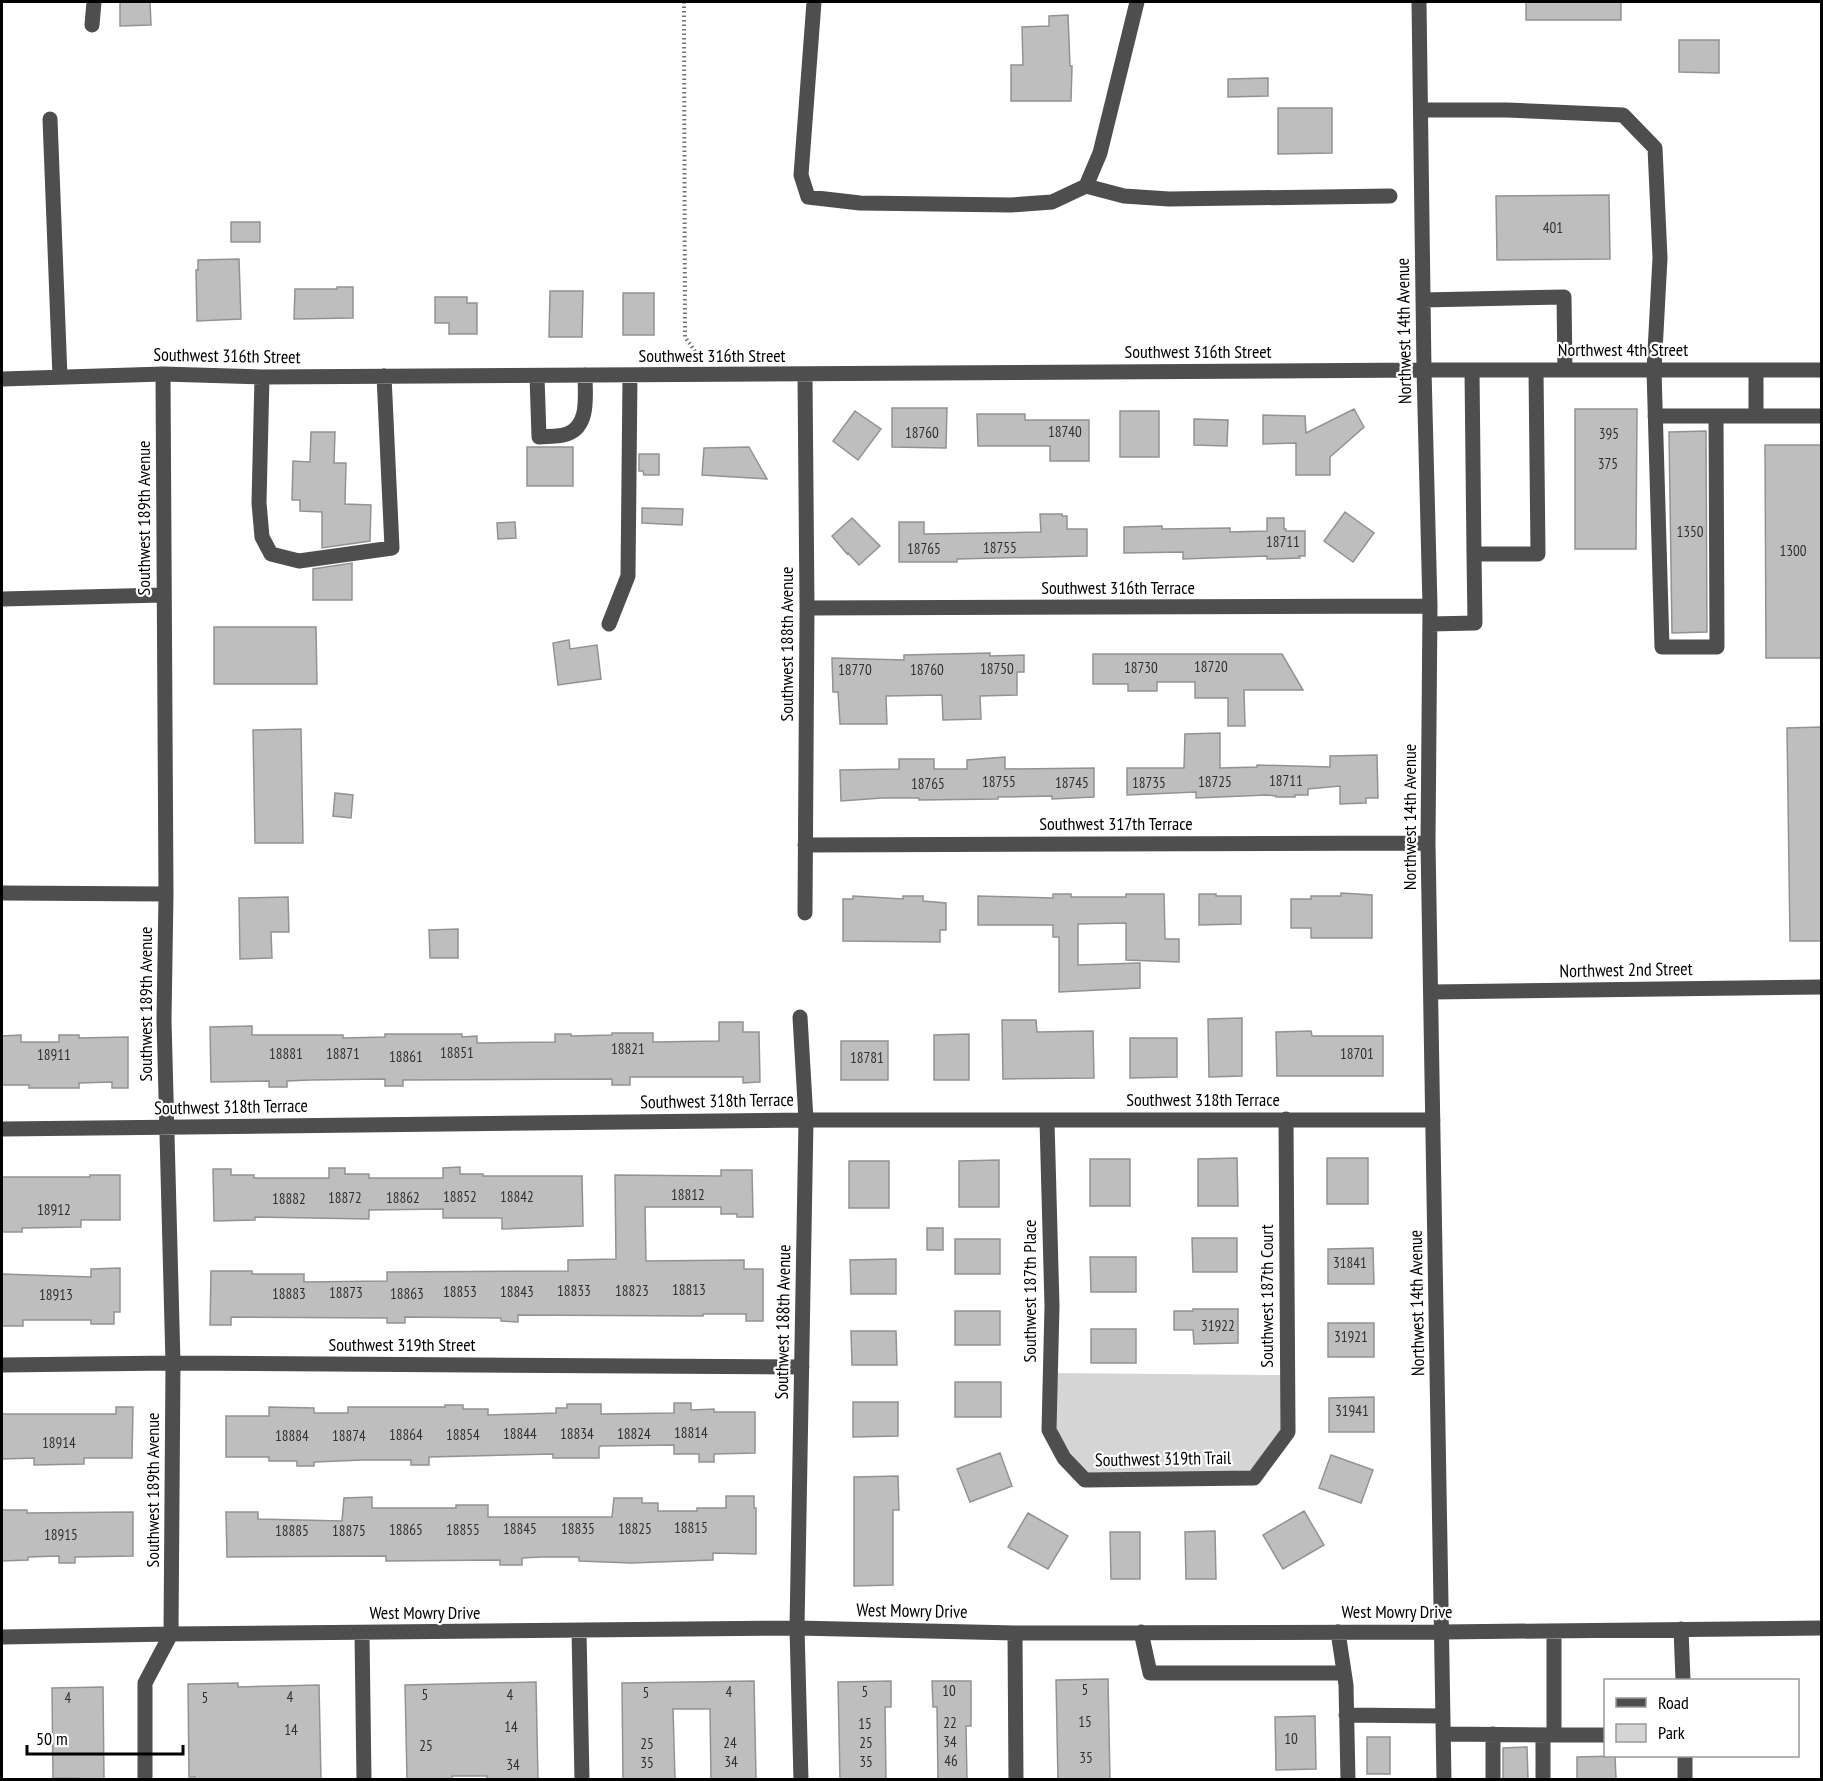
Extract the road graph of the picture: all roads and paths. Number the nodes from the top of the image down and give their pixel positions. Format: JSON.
{"nodes":[{"id":1,"x":94,"y":2,"type":"edge"},
{"id":2,"x":684,"y":2,"type":"edge"},
{"id":3,"x":814,"y":2,"type":"edge"},
{"id":4,"x":1137,"y":2,"type":"edge"},
{"id":5,"x":1419,"y":2,"type":"edge"},
{"id":6,"x":92,"y":26,"type":"dead end"},
{"id":7,"x":1421,"y":110,"type":"junction"},
{"id":8,"x":50,"y":119,"type":"dead end"},
{"id":9,"x":1086,"y":186,"type":"junction"},
{"id":10,"x":1390,"y":196,"type":"dead end"},
{"id":11,"x":1423,"y":300,"type":"junction"},
{"id":12,"x":1424,"y":370,"type":"junction"},
{"id":13,"x":1472,"y":370,"type":"junction"},
{"id":14,"x":1536,"y":370,"type":"junction"},
{"id":15,"x":1565,"y":370,"type":"junction"},
{"id":16,"x":1654,"y":370,"type":"junction"},
{"id":17,"x":1756,"y":370,"type":"junction"},
{"id":18,"x":1821,"y":370,"type":"edge"},
{"id":19,"x":163,"y":374,"type":"junction"},
{"id":20,"x":585,"y":375,"type":"junction"},
{"id":21,"x":630,"y":375,"type":"junction"},
{"id":22,"x":711,"y":375,"type":"junction"},
{"id":23,"x":805,"y":375,"type":"junction"},
{"id":24,"x":384,"y":376,"type":"junction"},
{"id":25,"x":537,"y":376,"type":"junction"},
{"id":26,"x":60,"y":377,"type":"junction"},
{"id":27,"x":262,"y":377,"type":"junction"},
{"id":28,"x":2,"y":379,"type":"edge"},
{"id":29,"x":1655,"y":416,"type":"junction"},
{"id":30,"x":1716,"y":416,"type":"junction"},
{"id":31,"x":1756,"y":416,"type":"junction"},
{"id":32,"x":1821,"y":416,"type":"edge"},
{"id":33,"x":1474,"y":554,"type":"junction"},
{"id":34,"x":163,"y":595,"type":"junction"},
{"id":35,"x":2,"y":599,"type":"edge"},
{"id":36,"x":1430,"y":606,"type":"junction"},
{"id":37,"x":807,"y":608,"type":"junction"},
{"id":38,"x":609,"y":624,"type":"dead end"},
{"id":39,"x":1430,"y":624,"type":"junction"},
{"id":40,"x":1428,"y":843,"type":"junction"},
{"id":41,"x":805,"y":845,"type":"junction"},
{"id":42,"x":2,"y":893,"type":"edge"},
{"id":43,"x":166,"y":894,"type":"junction"},
{"id":44,"x":805,"y":913,"type":"dead end"},
{"id":45,"x":1821,"y":987,"type":"edge"},
{"id":46,"x":1432,"y":992,"type":"junction"},
{"id":47,"x":800,"y":1017,"type":"dead end"},
{"id":48,"x":1286,"y":1119,"type":"junction"},
{"id":49,"x":806,"y":1120,"type":"junction"},
{"id":50,"x":1433,"y":1120,"type":"junction"},
{"id":51,"x":1047,"y":1121,"type":"junction"},
{"id":52,"x":166,"y":1127,"type":"junction"},
{"id":53,"x":2,"y":1129,"type":"edge"},
{"id":54,"x":173,"y":1363,"type":"junction"},
{"id":55,"x":2,"y":1365,"type":"edge"},
{"id":56,"x":802,"y":1367,"type":"junction"},
{"id":57,"x":1064,"y":1458,"type":"joint"},
{"id":58,"x":1264,"y":1464,"type":"joint"},
{"id":59,"x":797,"y":1628,"type":"junction"},
{"id":60,"x":1821,"y":1628,"type":"edge"},
{"id":61,"x":1681,"y":1629,"type":"junction"},
{"id":62,"x":579,"y":1631,"type":"junction"},
{"id":63,"x":1554,"y":1631,"type":"junction"},
{"id":64,"x":1141,"y":1632,"type":"junction"},
{"id":65,"x":1338,"y":1632,"type":"junction"},
{"id":66,"x":1442,"y":1632,"type":"junction"},
{"id":67,"x":362,"y":1633,"type":"junction"},
{"id":68,"x":1015,"y":1633,"type":"junction"},
{"id":69,"x":171,"y":1634,"type":"junction"},
{"id":70,"x":2,"y":1637,"type":"edge"},
{"id":71,"x":1344,"y":1673,"type":"junction"},
{"id":72,"x":1683,"y":1679,"type":"edge"},
{"id":73,"x":1346,"y":1715,"type":"junction"},
{"id":74,"x":1443,"y":1716,"type":"junction"},
{"id":75,"x":1444,"y":1734,"type":"junction"},
{"id":76,"x":1493,"y":1734,"type":"junction"},
{"id":77,"x":1549,"y":1735,"type":"junction"},
{"id":78,"x":1604,"y":1735,"type":"edge"},
{"id":79,"x":1685,"y":1757,"type":"edge"},
{"id":80,"x":145,"y":1779,"type":"edge"},
{"id":81,"x":364,"y":1779,"type":"edge"},
{"id":82,"x":582,"y":1779,"type":"edge"},
{"id":83,"x":801,"y":1779,"type":"edge"},
{"id":84,"x":1016,"y":1779,"type":"edge"},
{"id":85,"x":1348,"y":1779,"type":"edge"},
{"id":86,"x":1444,"y":1779,"type":"edge"},
{"id":87,"x":1493,"y":1779,"type":"edge"},
{"id":88,"x":1543,"y":1779,"type":"edge"},
{"id":89,"x":1685,"y":1779,"type":"edge"}],
"edges":[{"from":1,"to":6,"type":"street"},
{"from":2,"to":22,"type":"path"},
{"from":3,"to":9,"type":"street"},
{"from":4,"to":9,"type":"street"},
{"from":5,"to":7,"type":"street","name":"Northwest 14th Avenue"},
{"from":7,"to":11,"type":"street","name":"Northwest 14th Avenue"},
{"from":7,"to":16,"type":"street"},
{"from":8,"to":26,"type":"street"},
{"from":9,"to":10,"type":"street"},
{"from":11,"to":12,"type":"street","name":"Northwest 14th Avenue"},
{"from":11,"to":15,"type":"street"},
{"from":12,"to":13,"type":"street","name":"Northwest 4th Street"},
{"from":12,"to":23,"type":"street","name":"Southwest 316th Street"},
{"from":12,"to":36,"type":"street","name":"Northwest 14th Avenue"},
{"from":13,"to":14,"type":"street","name":"Northwest 4th Street"},
{"from":13,"to":33,"type":"street"},
{"from":14,"to":15,"type":"street","name":"Northwest 4th Street"},
{"from":14,"to":33,"type":"street"},
{"from":15,"to":16,"type":"street","name":"Northwest 4th Street"},
{"from":16,"to":17,"type":"street","name":"Northwest 4th Street"},
{"from":16,"to":29,"type":"street"},
{"from":17,"to":18,"type":"street","name":"Northwest 4th Street"},
{"from":17,"to":31,"type":"street"},
{"from":19,"to":26,"type":"street","name":"Southwest 316th Street"},
{"from":19,"to":27,"type":"street","name":"Southwest 316th Street"},
{"from":19,"to":34,"type":"street","name":"Southwest 189th Avenue"},
{"from":20,"to":21,"type":"street","name":"Southwest 316th Street"},
{"from":20,"to":25,"type":"street","name":"Southwest 316th Street"},
{"from":20,"to":25,"type":"street"},
{"from":21,"to":22,"type":"street","name":"Southwest 316th Street"},
{"from":21,"to":38,"type":"street"},
{"from":22,"to":23,"type":"street","name":"Southwest 316th Street"},
{"from":23,"to":37,"type":"street","name":"Southwest 188th Avenue"},
{"from":24,"to":25,"type":"street","name":"Southwest 316th Street"},
{"from":24,"to":27,"type":"street","name":"Southwest 316th Street"},
{"from":24,"to":27,"type":"street"},
{"from":26,"to":28,"type":"street","name":"Southwest 316th Street"},
{"from":29,"to":30,"type":"street"},
{"from":29,"to":30,"type":"street"},
{"from":30,"to":31,"type":"street"},
{"from":31,"to":32,"type":"street"},
{"from":33,"to":39,"type":"street"},
{"from":34,"to":35,"type":"street"},
{"from":34,"to":43,"type":"street","name":"Southwest 189th Avenue"},
{"from":36,"to":37,"type":"street","name":"Southwest 316th Terrace"},
{"from":36,"to":39,"type":"street","name":"Northwest 14th Avenue"},
{"from":37,"to":41,"type":"street","name":"Southwest 188th Avenue"},
{"from":39,"to":40,"type":"street","name":"Northwest 14th Avenue"},
{"from":40,"to":41,"type":"street","name":"Southwest 317th Terrace"},
{"from":40,"to":46,"type":"street","name":"Northwest 14th Avenue"},
{"from":41,"to":44,"type":"street","name":"Southwest 188th Avenue"},
{"from":42,"to":43,"type":"street"},
{"from":43,"to":52,"type":"street","name":"Southwest 189th Avenue"},
{"from":45,"to":46,"type":"street","name":"Northwest 2nd Street"},
{"from":46,"to":50,"type":"street","name":"Northwest 14th Avenue"},
{"from":47,"to":49,"type":"street","name":"Southwest 188th Avenue"},
{"from":48,"to":50,"type":"street","name":"Southwest 318th Terrace"},
{"from":48,"to":51,"type":"street","name":"Southwest 318th Terrace"},
{"from":48,"to":58,"type":"street","name":"Southwest 187th Court"},
{"from":49,"to":51,"type":"street","name":"Southwest 318th Terrace"},
{"from":49,"to":52,"type":"street","name":"Southwest 318th Terrace"},
{"from":49,"to":56,"type":"street","name":"Southwest 188th Avenue"},
{"from":50,"to":66,"type":"street","name":"Northwest 14th Avenue"},
{"from":51,"to":57,"type":"street","name":"Southwest 187th Place"},
{"from":52,"to":53,"type":"street","name":"Southwest 318th Terrace"},
{"from":52,"to":54,"type":"street","name":"Southwest 189th Avenue"},
{"from":54,"to":55,"type":"street","name":"Southwest 319th Street"},
{"from":54,"to":56,"type":"street","name":"Southwest 319th Street"},
{"from":54,"to":69,"type":"street","name":"Southwest 189th Avenue"},
{"from":56,"to":59,"type":"street","name":"Southwest 188th Avenue"},
{"from":57,"to":58,"type":"street","name":"Southwest 319th Trail"},
{"from":59,"to":62,"type":"street","name":"West Mowry Drive"},
{"from":59,"to":68,"type":"street","name":"West Mowry Drive"},
{"from":59,"to":83,"type":"street","name":"Southwest 188th Avenue"},
{"from":60,"to":61,"type":"street","name":"West Mowry Drive"},
{"from":61,"to":63,"type":"street","name":"West Mowry Drive"},
{"from":61,"to":72,"type":"street"},
{"from":62,"to":67,"type":"street","name":"West Mowry Drive"},
{"from":62,"to":82,"type":"street"},
{"from":63,"to":66,"type":"street","name":"West Mowry Drive"},
{"from":63,"to":77,"type":"street"},
{"from":64,"to":65,"type":"street","name":"West Mowry Drive"},
{"from":64,"to":68,"type":"street","name":"West Mowry Drive"},
{"from":64,"to":71,"type":"street"},
{"from":65,"to":66,"type":"street","name":"West Mowry Drive"},
{"from":65,"to":71,"type":"street"},
{"from":66,"to":74,"type":"street","name":"Northwest 14th Avenue"},
{"from":67,"to":69,"type":"street","name":"West Mowry Drive"},
{"from":67,"to":81,"type":"street"},
{"from":68,"to":84,"type":"street"},
{"from":69,"to":70,"type":"street","name":"West Mowry Drive"},
{"from":69,"to":80,"type":"street"},
{"from":71,"to":73,"type":"street"},
{"from":73,"to":74,"type":"street"},
{"from":73,"to":85,"type":"street"},
{"from":74,"to":75,"type":"street","name":"Northwest 14th Avenue"},
{"from":75,"to":76,"type":"street"},
{"from":75,"to":86,"type":"street","name":"Northwest 14th Avenue"},
{"from":76,"to":77,"type":"street"},
{"from":76,"to":87,"type":"street"},
{"from":77,"to":78,"type":"street"},
{"from":77,"to":88,"type":"street"},
{"from":79,"to":89,"type":"street"}]}
